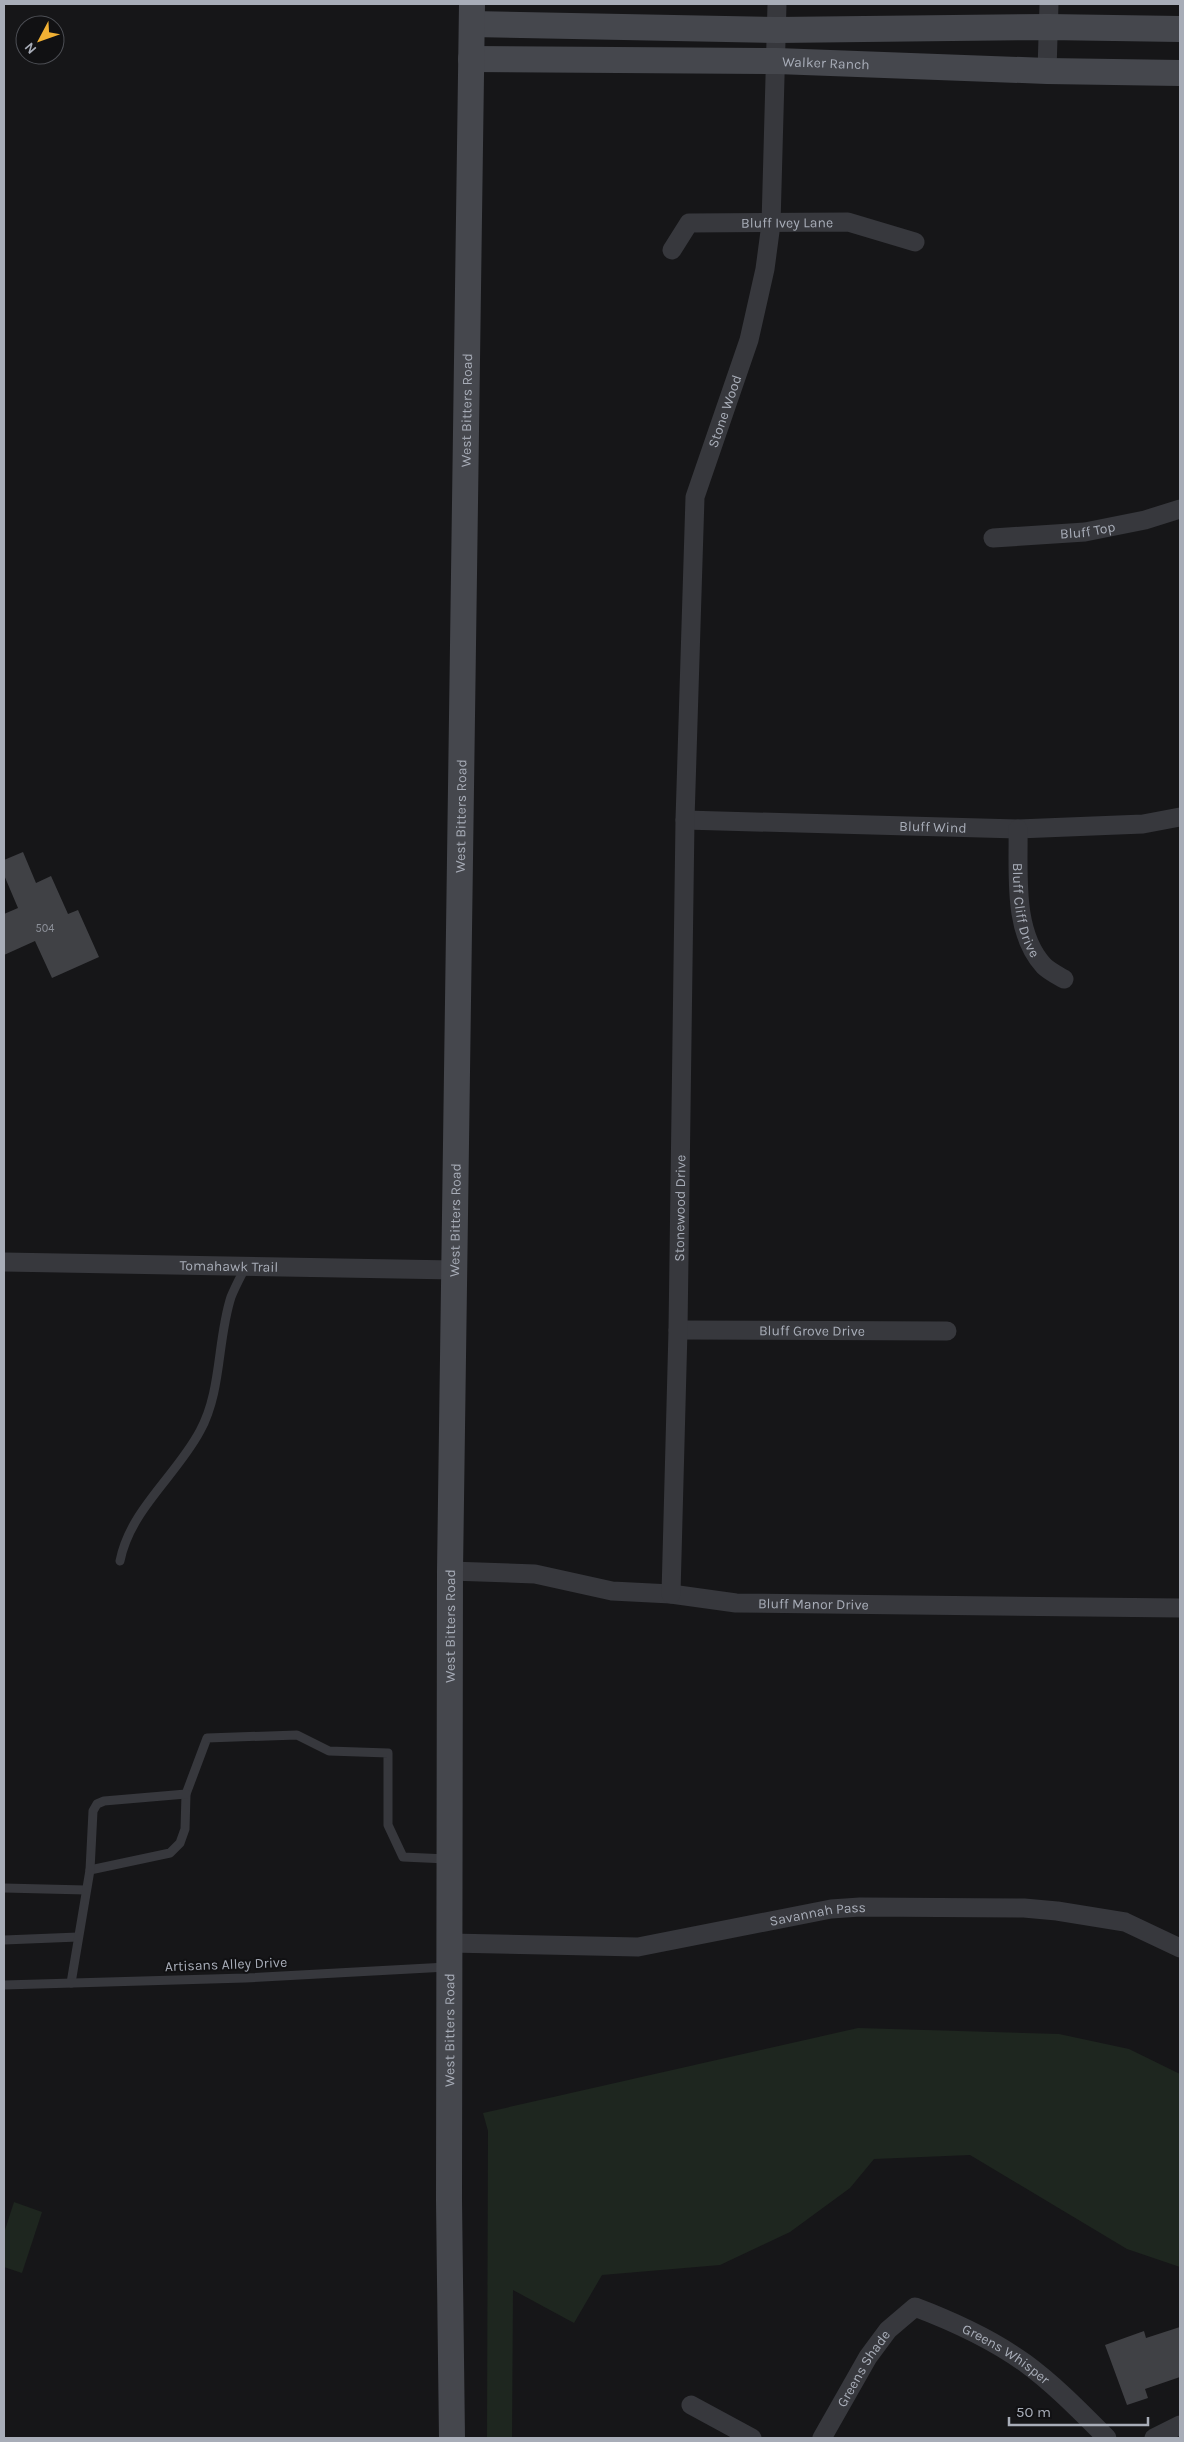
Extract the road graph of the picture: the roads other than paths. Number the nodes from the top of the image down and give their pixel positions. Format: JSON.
{"nodes":[{"id":1,"x":777,"y":4,"type":"edge"},
{"id":2,"x":472,"y":14,"type":"edge"},
{"id":3,"x":1048,"y":15,"type":"edge"},
{"id":4,"x":1180,"y":28,"type":"edge"},
{"id":5,"x":777,"y":30,"type":"junction"},
{"id":6,"x":471,"y":59,"type":"junction"},
{"id":7,"x":777,"y":61,"type":"junction"},
{"id":8,"x":1048,"y":71,"type":"junction"},
{"id":9,"x":1180,"y":72,"type":"edge"},
{"id":10,"x":771,"y":224,"type":"junction"},
{"id":11,"x":915,"y":242,"type":"dead end"},
{"id":12,"x":672,"y":250,"type":"dead end"},
{"id":13,"x":1180,"y":509,"type":"edge"},
{"id":14,"x":993,"y":538,"type":"dead end"},
{"id":15,"x":1180,"y":818,"type":"edge"},
{"id":16,"x":685,"y":820,"type":"junction"},
{"id":17,"x":1018,"y":829,"type":"junction"},
{"id":18,"x":1064,"y":979,"type":"dead end"},
{"id":19,"x":4,"y":1262,"type":"edge"},
{"id":20,"x":246,"y":1266,"type":"junction"},
{"id":21,"x":454,"y":1270,"type":"junction"},
{"id":22,"x":678,"y":1330,"type":"junction"},
{"id":23,"x":946,"y":1331,"type":"dead end"},
{"id":24,"x":120,"y":1561,"type":"dead end"},
{"id":25,"x":450,"y":1571,"type":"junction"},
{"id":26,"x":671,"y":1594,"type":"junction"},
{"id":27,"x":1180,"y":1608,"type":"edge"},
{"id":28,"x":186,"y":1794,"type":"junction"},
{"id":29,"x":450,"y":1859,"type":"junction"},
{"id":30,"x":90,"y":1870,"type":"junction"},
{"id":31,"x":4,"y":1888,"type":"edge"},
{"id":32,"x":86,"y":1890,"type":"junction"},
{"id":33,"x":78,"y":1938,"type":"junction"},
{"id":34,"x":4,"y":1940,"type":"edge"},
{"id":35,"x":1180,"y":1948,"type":"edge"},
{"id":36,"x":450,"y":1955,"type":"junction"},
{"id":37,"x":71,"y":1982,"type":"junction"},
{"id":38,"x":4,"y":1985,"type":"edge"},
{"id":39,"x":915,"y":2307,"type":"joint"},
{"id":40,"x":691,"y":2405,"type":"dead end"},
{"id":41,"x":1180,"y":2425,"type":"edge"},
{"id":42,"x":452,"y":2438,"type":"edge"},
{"id":43,"x":752,"y":2438,"type":"edge"},
{"id":44,"x":822,"y":2438,"type":"edge"},
{"id":45,"x":1107,"y":2438,"type":"edge"},
{"id":46,"x":1154,"y":2438,"type":"edge"}],
"edges":[{"from":1,"to":5,"type":"street","name":"Stone Wood"},
{"from":2,"to":5,"type":"main road"},
{"from":2,"to":6,"type":"main road","name":"West Bitters Road"},
{"from":3,"to":4,"type":"main road"},
{"from":3,"to":5,"type":"main road"},
{"from":3,"to":8,"type":"street"},
{"from":5,"to":7,"type":"street","name":"Stone Wood"},
{"from":6,"to":7,"type":"main road","name":"Walker Ranch"},
{"from":6,"to":21,"type":"main road","name":"West Bitters Road"},
{"from":7,"to":8,"type":"main road","name":"Walker Ranch"},
{"from":7,"to":10,"type":"street","name":"Stone Wood"},
{"from":8,"to":9,"type":"main road","name":"Walker Ranch"},
{"from":10,"to":11,"type":"street","name":"Bluff Ivey Lane"},
{"from":10,"to":12,"type":"street","name":"Bluff Ivey Lane"},
{"from":10,"to":16,"type":"street","name":"Stone Wood"},
{"from":13,"to":14,"type":"street","name":"Bluff Top"},
{"from":15,"to":17,"type":"street","name":"Bluff Wind"},
{"from":16,"to":17,"type":"street","name":"Bluff Wind"},
{"from":16,"to":22,"type":"street","name":"Stonewood Drive"},
{"from":17,"to":18,"type":"street","name":"Bluff Cliff Drive"},
{"from":19,"to":20,"type":"street","name":"Tomahawk Trail"},
{"from":20,"to":21,"type":"street","name":"Tomahawk Trail"},
{"from":20,"to":24,"type":"lane"},
{"from":21,"to":25,"type":"main road","name":"West Bitters Road"},
{"from":22,"to":23,"type":"street","name":"Bluff Grove Drive"},
{"from":22,"to":26,"type":"street","name":"Stonewood Drive"},
{"from":25,"to":26,"type":"street","name":"Bluff Manor Drive"},
{"from":25,"to":29,"type":"main road","name":"West Bitters Road"},
{"from":26,"to":27,"type":"street","name":"Bluff Manor Drive"},
{"from":28,"to":29,"type":"lane"},
{"from":28,"to":30,"type":"lane"},
{"from":28,"to":30,"type":"lane"},
{"from":29,"to":36,"type":"main road","name":"West Bitters Road"},
{"from":30,"to":32,"type":"lane"},
{"from":31,"to":32,"type":"lane"},
{"from":32,"to":33,"type":"lane"},
{"from":33,"to":34,"type":"lane"},
{"from":33,"to":37,"type":"lane"},
{"from":35,"to":36,"type":"street","name":"Savannah Pass"},
{"from":36,"to":37,"type":"lane","name":"Artisans Alley Drive"},
{"from":36,"to":42,"type":"main road","name":"West Bitters Road"},
{"from":37,"to":38,"type":"lane","name":"Artisans Alley Drive"},
{"from":39,"to":44,"type":"street","name":"Greens Shade"},
{"from":39,"to":45,"type":"street","name":"Greens Whisper"},
{"from":40,"to":43,"type":"street"},
{"from":41,"to":46,"type":"street"}]}
